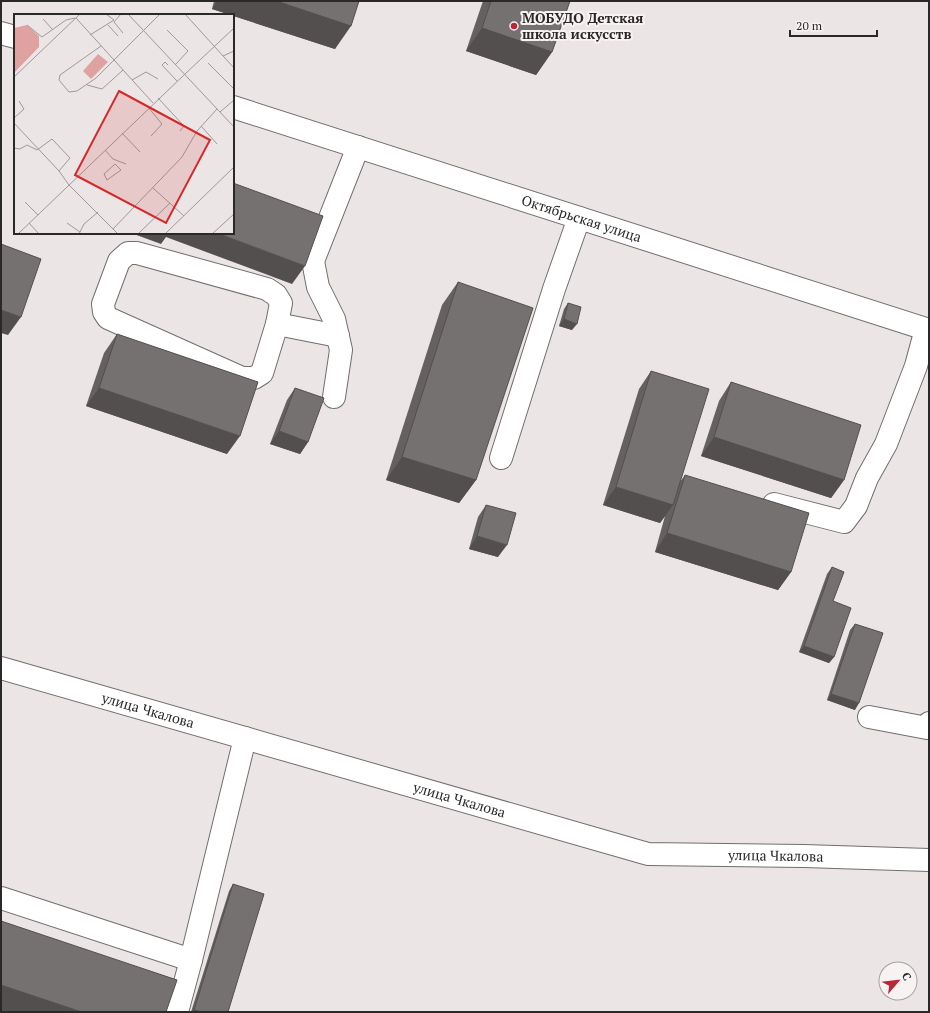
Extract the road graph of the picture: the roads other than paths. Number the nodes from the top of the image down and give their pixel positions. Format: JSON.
{"nodes":[{"id":1,"x":1,"y":33,"type":"edge"},
{"id":2,"x":14,"y":37,"type":"edge"},
{"id":3,"x":234,"y":107,"type":"edge"},
{"id":4,"x":358,"y":147,"type":"junction"},
{"id":5,"x":579,"y":218,"type":"junction"},
{"id":6,"x":277,"y":324,"type":"junction"},
{"id":7,"x":927,"y":330,"type":"edge"},
{"id":8,"x":338,"y":336,"type":"junction"},
{"id":9,"x":334,"y":397,"type":"dead end"},
{"id":10,"x":501,"y":458,"type":"dead end"},
{"id":11,"x":754,"y":500,"type":"edge"},
{"id":12,"x":1,"y":668,"type":"edge"},
{"id":13,"x":869,"y":717,"type":"dead end"},
{"id":14,"x":929,"y":723,"type":"edge"},
{"id":15,"x":245,"y":738,"type":"junction"},
{"id":16,"x":929,"y":860,"type":"edge"},
{"id":17,"x":1,"y":898,"type":"edge"},
{"id":18,"x":191,"y":960,"type":"junction"},
{"id":19,"x":177,"y":1012,"type":"edge"}],
"edges":[{"from":1,"to":2,"type":"street"},
{"from":3,"to":4,"type":"street","name":"Октябрьская улица"},
{"from":4,"to":5,"type":"street","name":"Октябрьская улица"},
{"from":4,"to":8,"type":"street"},
{"from":5,"to":7,"type":"street","name":"Октябрьская улица"},
{"from":5,"to":10,"type":"street"},
{"from":6,"to":6,"type":"street"},
{"from":6,"to":8,"type":"street"},
{"from":7,"to":11,"type":"street"},
{"from":8,"to":9,"type":"street"},
{"from":12,"to":15,"type":"street","name":"улица Чкалова"},
{"from":13,"to":14,"type":"street"},
{"from":15,"to":16,"type":"street","name":"улица Чкалова"},
{"from":15,"to":18,"type":"street"},
{"from":17,"to":18,"type":"street"},
{"from":18,"to":19,"type":"street"}]}
